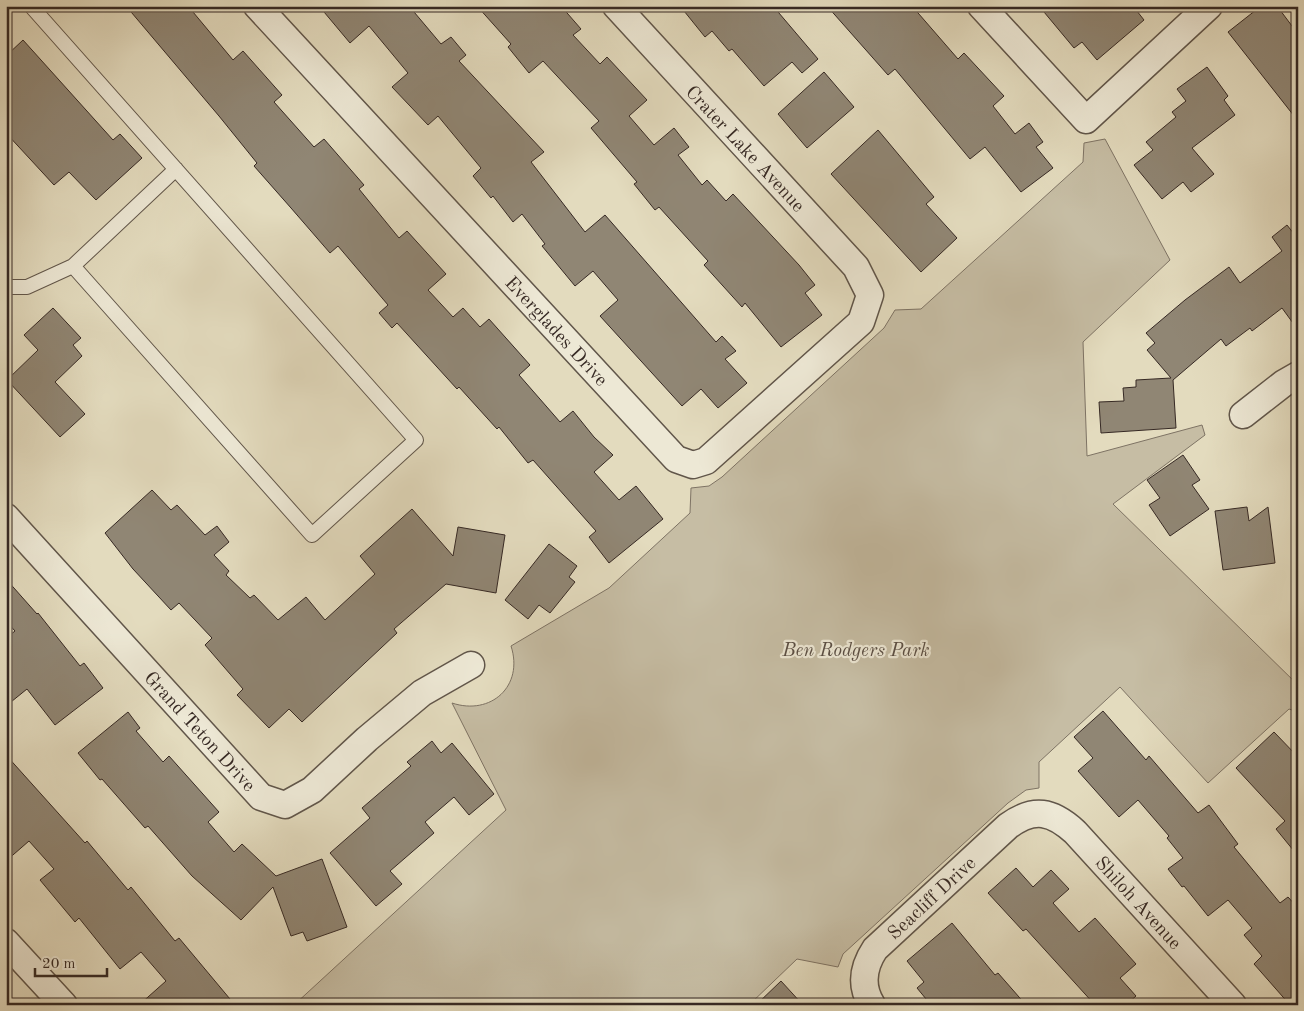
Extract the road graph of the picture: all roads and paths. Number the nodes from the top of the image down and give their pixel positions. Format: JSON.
{"nodes":[{"id":1,"x":31,"y":6,"type":"edge"},
{"id":2,"x":257,"y":6,"type":"edge"},
{"id":3,"x":616,"y":6,"type":"edge"},
{"id":4,"x":981,"y":6,"type":"edge"},
{"id":5,"x":1209,"y":6,"type":"edge"},
{"id":6,"x":176,"y":169,"type":"junction"},
{"id":7,"x":73,"y":266,"type":"junction"},
{"id":8,"x":6,"y":287,"type":"edge"},
{"id":9,"x":870,"y":295,"type":"joint"},
{"id":10,"x":1298,"y":375,"type":"edge"},
{"id":11,"x":1243,"y":415,"type":"dead end"},
{"id":12,"x":6,"y":517,"type":"edge"},
{"id":13,"x":471,"y":665,"type":"dead end"},
{"id":14,"x":1038,"y":814,"type":"joint"},
{"id":15,"x":6,"y":942,"type":"edge"},
{"id":16,"x":64,"y":1005,"type":"edge"},
{"id":17,"x":872,"y":1005,"type":"edge"},
{"id":18,"x":1233,"y":1005,"type":"edge"}],
"edges":[{"from":1,"to":6,"type":"lane"},
{"from":2,"to":9,"type":"street","name":"Everglades Drive"},
{"from":3,"to":9,"type":"street","name":"Crater Lake Avenue"},
{"from":4,"to":5,"type":"street"},
{"from":6,"to":7,"type":"lane"},
{"from":6,"to":7,"type":"lane"},
{"from":7,"to":8,"type":"lane"},
{"from":10,"to":11,"type":"street"},
{"from":12,"to":13,"type":"street","name":"Grand Teton Drive"},
{"from":14,"to":17,"type":"street","name":"Seacliff Drive"},
{"from":14,"to":18,"type":"street","name":"Shiloh Avenue"},
{"from":15,"to":16,"type":"street"}]}
